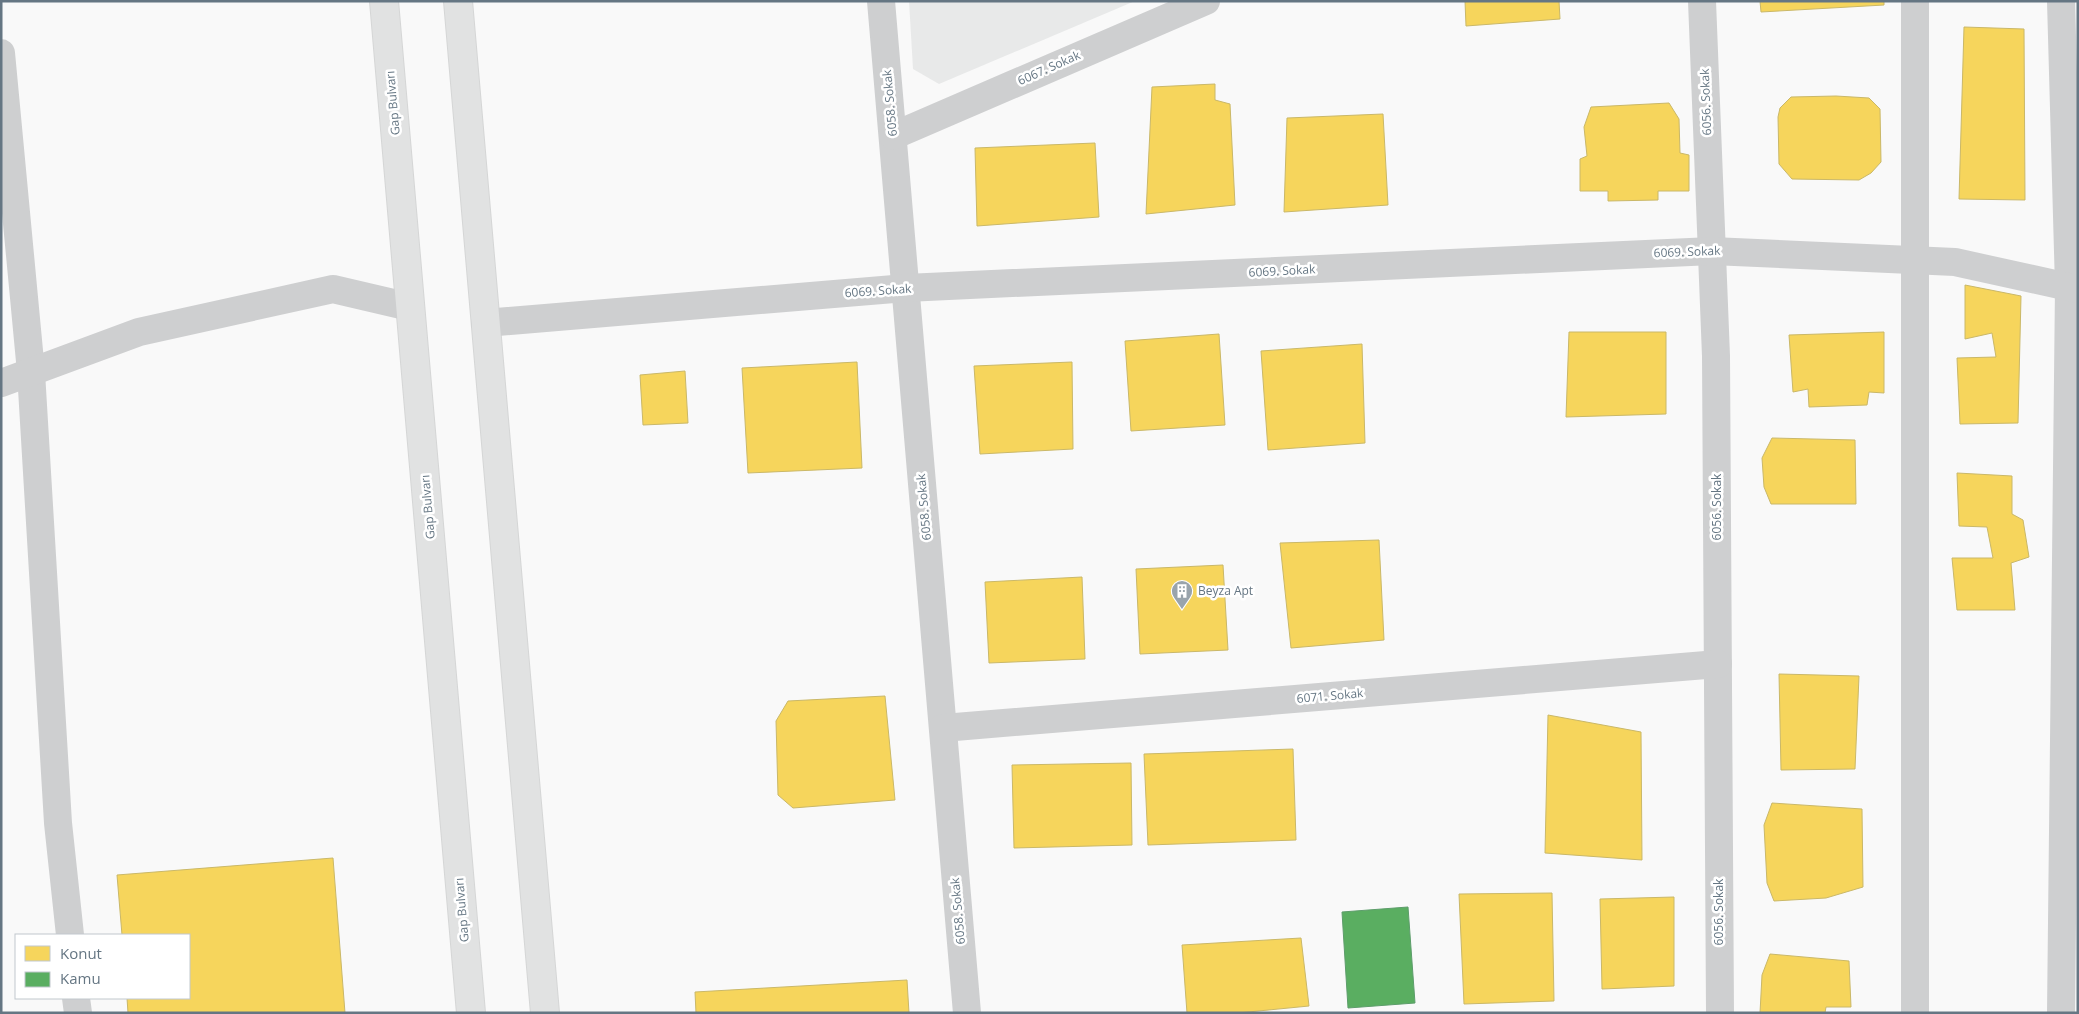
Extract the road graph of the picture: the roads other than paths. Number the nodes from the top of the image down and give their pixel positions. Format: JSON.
{"nodes":[{"id":1,"x":384,"y":1,"type":"edge"},
{"id":2,"x":458,"y":1,"type":"edge"},
{"id":3,"x":881,"y":1,"type":"edge"},
{"id":4,"x":1206,"y":1,"type":"edge"},
{"id":5,"x":1702,"y":1,"type":"edge"},
{"id":6,"x":1915,"y":1,"type":"edge"},
{"id":7,"x":2061,"y":1,"type":"edge"},
{"id":8,"x":1,"y":54,"type":"edge"},
{"id":9,"x":893,"y":136,"type":"junction"},
{"id":10,"x":1712,"y":250,"type":"junction"},
{"id":11,"x":1914,"y":260,"type":"junction"},
{"id":12,"x":906,"y":288,"type":"junction"},
{"id":13,"x":2074,"y":288,"type":"edge"},
{"id":14,"x":410,"y":307,"type":"junction"},
{"id":15,"x":485,"y":322,"type":"junction"},
{"id":16,"x":30,"y":372,"type":"junction"},
{"id":17,"x":1,"y":383,"type":"edge"},
{"id":18,"x":1718,"y":664,"type":"junction"},
{"id":19,"x":943,"y":728,"type":"junction"},
{"id":20,"x":70,"y":934,"type":"edge"},
{"id":21,"x":76,"y":999,"type":"edge"},
{"id":22,"x":78,"y":1013,"type":"edge"},
{"id":23,"x":471,"y":1013,"type":"edge"},
{"id":24,"x":545,"y":1013,"type":"edge"},
{"id":25,"x":967,"y":1013,"type":"edge"},
{"id":26,"x":1720,"y":1013,"type":"edge"},
{"id":27,"x":1915,"y":1013,"type":"edge"},
{"id":28,"x":2061,"y":1013,"type":"edge"}],
"edges":[{"from":1,"to":14,"type":"highway","name":"Gap Bulvarı"},
{"from":2,"to":15,"type":"highway"},
{"from":3,"to":9,"type":"street","name":"6058. Sokak"},
{"from":4,"to":9,"type":"street","name":"6067. Sokak"},
{"from":5,"to":10,"type":"street","name":"6056. Sokak"},
{"from":6,"to":11,"type":"street"},
{"from":7,"to":13,"type":"street"},
{"from":8,"to":16,"type":"street"},
{"from":9,"to":12,"type":"street","name":"6058. Sokak"},
{"from":10,"to":11,"type":"street","name":"6069. Sokak"},
{"from":10,"to":12,"type":"street","name":"6069. Sokak"},
{"from":10,"to":18,"type":"street","name":"6056. Sokak"},
{"from":11,"to":13,"type":"street","name":"6069. Sokak"},
{"from":11,"to":27,"type":"street"},
{"from":12,"to":15,"type":"street","name":"6069. Sokak"},
{"from":12,"to":19,"type":"street","name":"6058. Sokak"},
{"from":13,"to":28,"type":"street"},
{"from":14,"to":16,"type":"street"},
{"from":14,"to":23,"type":"highway","name":"Gap Bulvarı"},
{"from":15,"to":24,"type":"highway"},
{"from":16,"to":17,"type":"street"},
{"from":16,"to":20,"type":"street"},
{"from":18,"to":19,"type":"street","name":"6071. Sokak"},
{"from":18,"to":26,"type":"street","name":"6056. Sokak"},
{"from":19,"to":25,"type":"street","name":"6058. Sokak"},
{"from":21,"to":22,"type":"street"}]}
